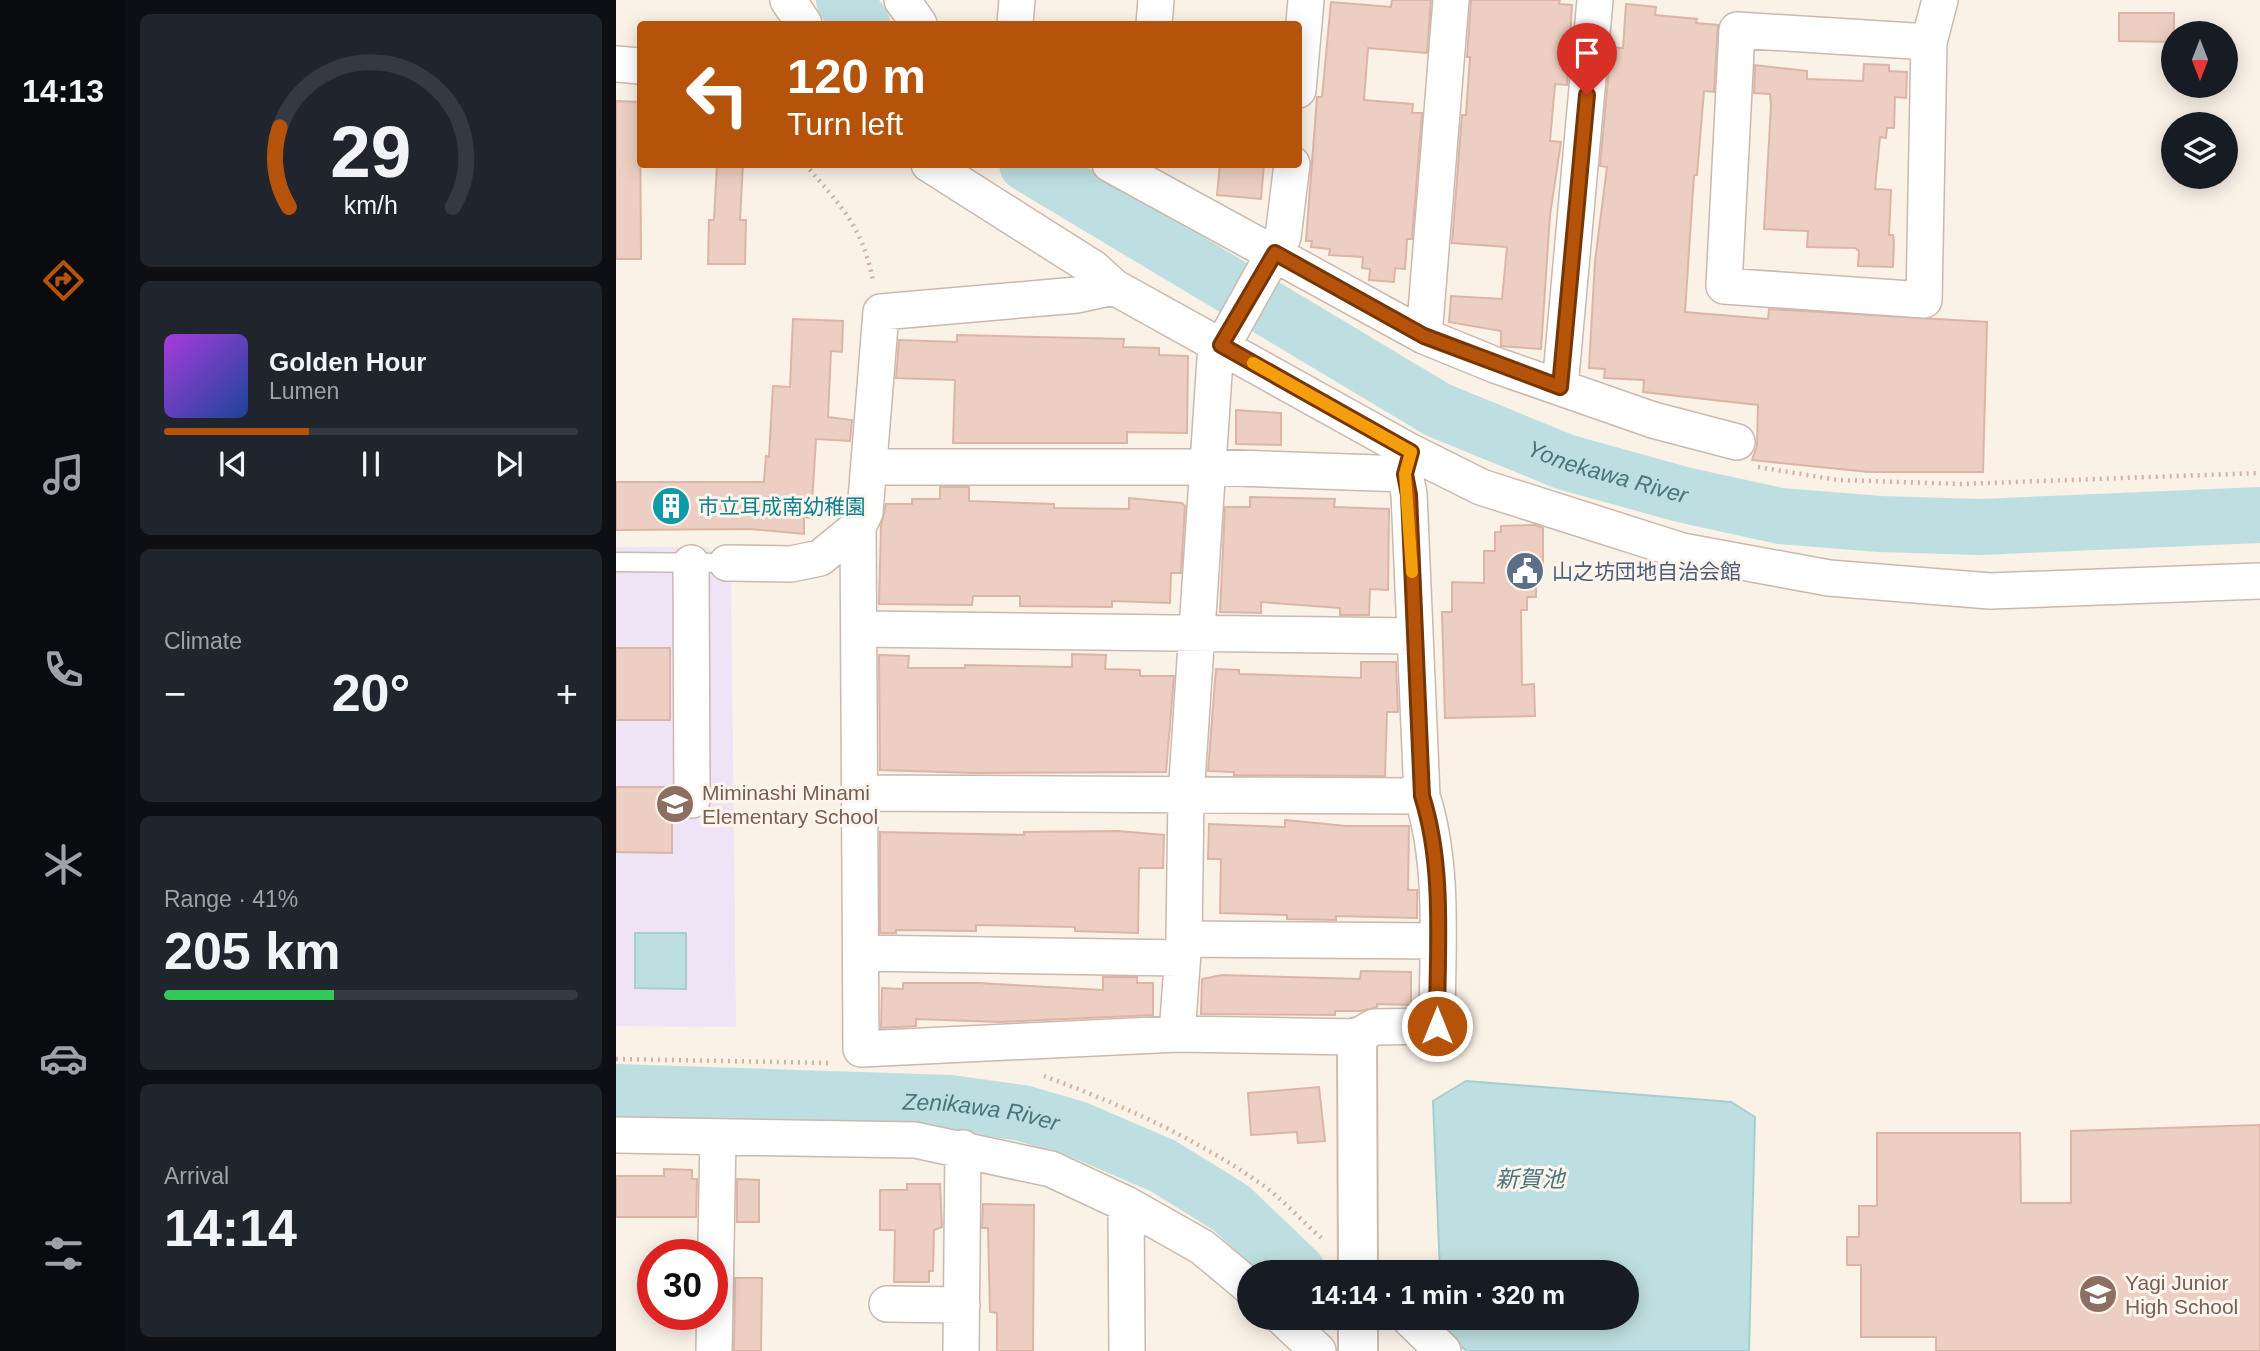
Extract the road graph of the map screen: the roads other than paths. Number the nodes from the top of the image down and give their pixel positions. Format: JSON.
{"nodes":[{"id":1,"x":788,"y":0,"type":"edge"},
{"id":2,"x":902,"y":0,"type":"edge"},
{"id":3,"x":1017,"y":0,"type":"edge"},
{"id":4,"x":1156,"y":0,"type":"edge"},
{"id":5,"x":1306,"y":0,"type":"edge"},
{"id":6,"x":1451,"y":0,"type":"edge"},
{"id":7,"x":1595,"y":0,"type":"edge"},
{"id":8,"x":1940,"y":0,"type":"edge"},
{"id":9,"x":802,"y":21,"type":"edge"},
{"id":10,"x":917,"y":21,"type":"edge"},
{"id":11,"x":1015,"y":21,"type":"edge"},
{"id":12,"x":1154,"y":21,"type":"edge"},
{"id":13,"x":1929,"y":42,"type":"junction"},
{"id":14,"x":1302,"y":45,"type":"edge"},
{"id":15,"x":616,"y":64,"type":"edge"},
{"id":16,"x":637,"y":66,"type":"edge"},
{"id":17,"x":935,"y":168,"type":"edge"},
{"id":18,"x":1124,"y":168,"type":"edge"},
{"id":19,"x":1292,"y":168,"type":"edge"},
{"id":20,"x":1141,"y":173,"type":"edge"},
{"id":21,"x":1270,"y":262,"type":"junction"},
{"id":22,"x":1114,"y":287,"type":"junction"},
{"id":23,"x":1424,"y":336,"type":"junction"},
{"id":24,"x":1224,"y":340,"type":"junction"},
{"id":25,"x":1560,"y":387,"type":"junction"},
{"id":26,"x":1737,"y":442,"type":"dead end"},
{"id":27,"x":1408,"y":463,"type":"junction"},
{"id":28,"x":870,"y":467,"type":"junction"},
{"id":29,"x":1208,"y":467,"type":"junction"},
{"id":30,"x":858,"y":527,"type":"junction"},
{"id":31,"x":616,"y":562,"type":"edge"},
{"id":32,"x":691,"y":563,"type":"junction"},
{"id":33,"x":727,"y":563,"type":"joint"},
{"id":34,"x":2260,"y":580,"type":"edge"},
{"id":35,"x":860,"y":629,"type":"junction"},
{"id":36,"x":1197,"y":633,"type":"junction"},
{"id":37,"x":1415,"y":636,"type":"junction"},
{"id":38,"x":861,"y":793,"type":"junction"},
{"id":39,"x":1186,"y":796,"type":"junction"},
{"id":40,"x":1422,"y":796,"type":"junction"},
{"id":41,"x":692,"y":800,"type":"dead end"},
{"id":42,"x":1437,"y":941,"type":"junction"},
{"id":43,"x":1182,"y":949,"type":"junction"},
{"id":44,"x":861,"y":953,"type":"junction"},
{"id":45,"x":1177,"y":1034,"type":"junction"},
{"id":46,"x":1357,"y":1037,"type":"junction"},
{"id":47,"x":616,"y":1135,"type":"edge"},
{"id":48,"x":718,"y":1136,"type":"junction"},
{"id":49,"x":962,"y":1148,"type":"junction"},
{"id":50,"x":1126,"y":1204,"type":"junction"},
{"id":51,"x":1360,"y":1260,"type":"edge"},
{"id":52,"x":1237,"y":1276,"type":"edge"},
{"id":53,"x":887,"y":1304,"type":"dead end"},
{"id":54,"x":962,"y":1305,"type":"junction"},
{"id":55,"x":1296,"y":1330,"type":"edge"},
{"id":56,"x":1358,"y":1330,"type":"edge"},
{"id":57,"x":1421,"y":1330,"type":"edge"},
{"id":58,"x":714,"y":1351,"type":"edge"},
{"id":59,"x":961,"y":1351,"type":"edge"},
{"id":60,"x":1127,"y":1351,"type":"edge"},
{"id":61,"x":1318,"y":1351,"type":"edge"},
{"id":62,"x":1358,"y":1351,"type":"edge"},
{"id":63,"x":1443,"y":1351,"type":"edge"}],
"edges":[{"from":1,"to":9,"type":"street"},
{"from":2,"to":10,"type":"street"},
{"from":3,"to":11,"type":"street"},
{"from":4,"to":12,"type":"street"},
{"from":5,"to":14,"type":"street"},
{"from":6,"to":23,"type":"street"},
{"from":7,"to":25,"type":"street"},
{"from":8,"to":13,"type":"street"},
{"from":13,"to":13,"type":"street"},
{"from":15,"to":16,"type":"street"},
{"from":17,"to":22,"type":"street"},
{"from":18,"to":20,"type":"street"},
{"from":19,"to":21,"type":"street"},
{"from":20,"to":21,"type":"street"},
{"from":21,"to":23,"type":"street"},
{"from":21,"to":24,"type":"street"},
{"from":22,"to":24,"type":"street"},
{"from":22,"to":28,"type":"street"},
{"from":23,"to":25,"type":"street"},
{"from":24,"to":27,"type":"street"},
{"from":24,"to":29,"type":"street"},
{"from":25,"to":26,"type":"street"},
{"from":27,"to":29,"type":"street"},
{"from":27,"to":34,"type":"street"},
{"from":27,"to":37,"type":"street"},
{"from":28,"to":29,"type":"street"},
{"from":28,"to":30,"type":"street"},
{"from":29,"to":36,"type":"street"},
{"from":30,"to":33,"type":"street"},
{"from":30,"to":35,"type":"street"},
{"from":31,"to":32,"type":"lane"},
{"from":32,"to":33,"type":"lane"},
{"from":32,"to":41,"type":"street"},
{"from":35,"to":36,"type":"street"},
{"from":35,"to":38,"type":"street"},
{"from":36,"to":37,"type":"street"},
{"from":36,"to":39,"type":"street"},
{"from":37,"to":40,"type":"street"},
{"from":38,"to":39,"type":"street"},
{"from":38,"to":44,"type":"street"},
{"from":39,"to":40,"type":"street"},
{"from":39,"to":43,"type":"street"},
{"from":40,"to":42,"type":"street"},
{"from":42,"to":43,"type":"street"},
{"from":42,"to":46,"type":"street"},
{"from":43,"to":44,"type":"street"},
{"from":43,"to":45,"type":"street"},
{"from":44,"to":45,"type":"street"},
{"from":45,"to":46,"type":"street"},
{"from":46,"to":51,"type":"street"},
{"from":47,"to":48,"type":"street"},
{"from":48,"to":49,"type":"street"},
{"from":48,"to":58,"type":"street"},
{"from":49,"to":50,"type":"street"},
{"from":49,"to":54,"type":"street"},
{"from":50,"to":52,"type":"street"},
{"from":50,"to":60,"type":"street"},
{"from":53,"to":54,"type":"street"},
{"from":54,"to":59,"type":"street"},
{"from":55,"to":61,"type":"street"},
{"from":56,"to":62,"type":"street"},
{"from":57,"to":63,"type":"street"}]}
